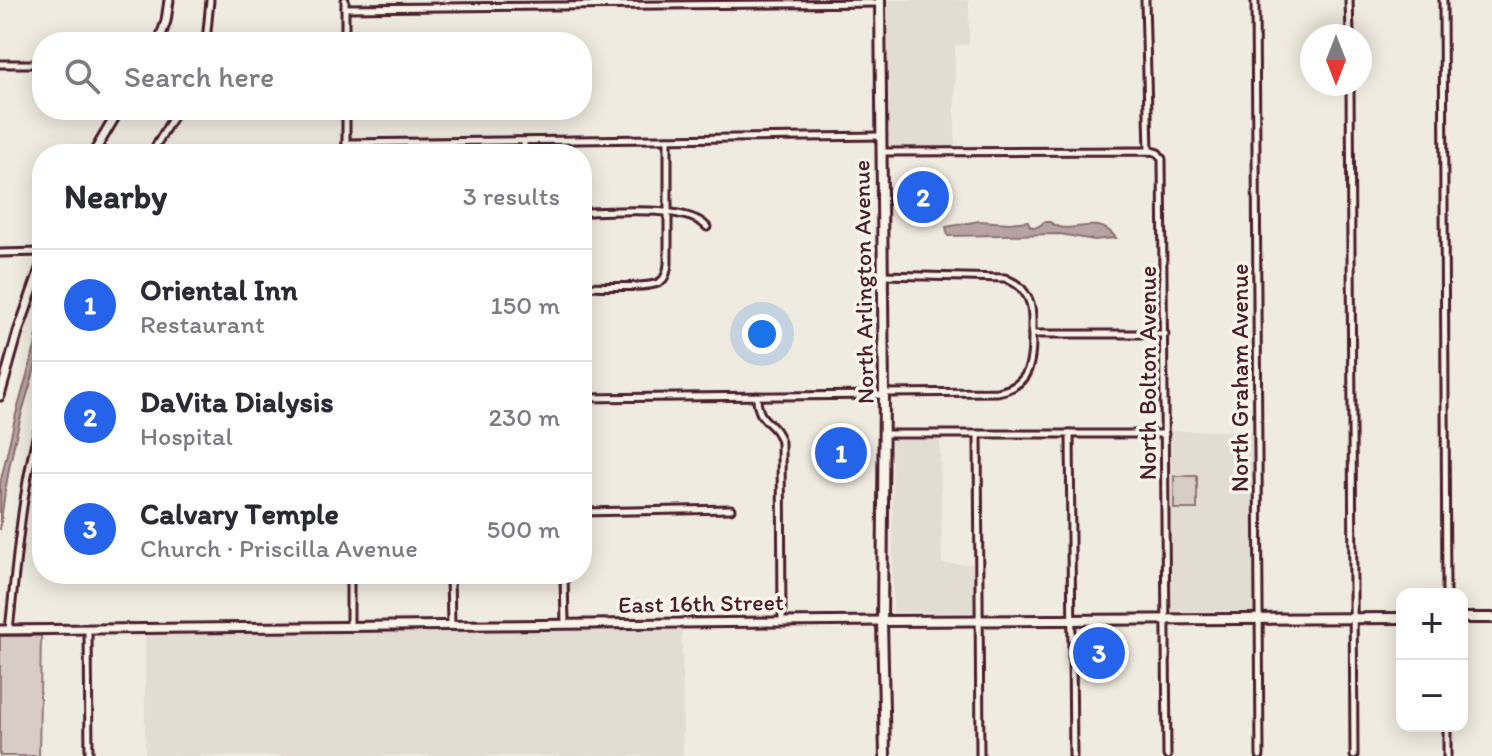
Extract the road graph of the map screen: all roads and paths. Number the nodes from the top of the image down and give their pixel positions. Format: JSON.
{"nodes":[{"id":1,"x":169,"y":0,"type":"edge"},
{"id":2,"x":210,"y":0,"type":"edge"},
{"id":3,"x":345,"y":0,"type":"edge"},
{"id":4,"x":1145,"y":0,"type":"edge"},
{"id":5,"x":1255,"y":0,"type":"edge"},
{"id":6,"x":1349,"y":0,"type":"edge"},
{"id":7,"x":1443,"y":0,"type":"edge"},
{"id":8,"x":880,"y":1,"type":"edge"},
{"id":9,"x":572,"y":2,"type":"edge"},
{"id":10,"x":345,"y":8,"type":"junction"},
{"id":11,"x":1350,"y":24,"type":"edge"},
{"id":12,"x":162,"y":32,"type":"edge"},
{"id":13,"x":207,"y":32,"type":"edge"},
{"id":14,"x":345,"y":32,"type":"edge"},
{"id":15,"x":0,"y":64,"type":"edge"},
{"id":16,"x":32,"y":64,"type":"edge"},
{"id":17,"x":1350,"y":96,"type":"edge"},
{"id":18,"x":113,"y":120,"type":"edge"},
{"id":19,"x":171,"y":120,"type":"edge"},
{"id":20,"x":346,"y":120,"type":"edge"},
{"id":21,"x":881,"y":136,"type":"junction"},
{"id":22,"x":668,"y":139,"type":"junction"},
{"id":23,"x":524,"y":141,"type":"joint"},
{"id":24,"x":346,"y":143,"type":"joint"},
{"id":25,"x":99,"y":144,"type":"edge"},
{"id":26,"x":157,"y":144,"type":"edge"},
{"id":27,"x":1149,"y":151,"type":"junction"},
{"id":28,"x":881,"y":152,"type":"junction"},
{"id":29,"x":592,"y":212,"type":"edge"},
{"id":30,"x":668,"y":212,"type":"junction"},
{"id":31,"x":707,"y":227,"type":"dead end"},
{"id":32,"x":32,"y":252,"type":"edge"},
{"id":33,"x":0,"y":253,"type":"edge"},
{"id":34,"x":883,"y":275,"type":"junction"},
{"id":35,"x":592,"y":286,"type":"edge"},
{"id":36,"x":32,"y":292,"type":"edge"},
{"id":37,"x":1032,"y":334,"type":"junction"},
{"id":38,"x":1165,"y":334,"type":"junction"},
{"id":39,"x":884,"y":394,"type":"junction"},
{"id":40,"x":0,"y":396,"type":"edge"},
{"id":41,"x":757,"y":396,"type":"junction"},
{"id":42,"x":592,"y":398,"type":"edge"},
{"id":43,"x":884,"y":434,"type":"junction"},
{"id":44,"x":978,"y":434,"type":"junction"},
{"id":45,"x":1070,"y":434,"type":"junction"},
{"id":46,"x":1165,"y":434,"type":"junction"},
{"id":47,"x":32,"y":472,"type":"edge"},
{"id":48,"x":731,"y":509,"type":"dead end"},
{"id":49,"x":592,"y":512,"type":"edge"},
{"id":50,"x":350,"y":584,"type":"edge"},
{"id":51,"x":450,"y":584,"type":"edge"},
{"id":52,"x":564,"y":584,"type":"edge"},
{"id":53,"x":1446,"y":588,"type":"edge"},
{"id":54,"x":1352,"y":618,"type":"junction"},
{"id":55,"x":1396,"y":618,"type":"edge"},
{"id":56,"x":1468,"y":618,"type":"edge"},
{"id":57,"x":1492,"y":618,"type":"edge"},
{"id":58,"x":1166,"y":619,"type":"junction"},
{"id":59,"x":1259,"y":619,"type":"junction"},
{"id":60,"x":979,"y":620,"type":"junction"},
{"id":61,"x":1072,"y":620,"type":"junction"},
{"id":62,"x":882,"y":621,"type":"junction"},
{"id":63,"x":782,"y":622,"type":"junction"},
{"id":64,"x":565,"y":624,"type":"junction"},
{"id":65,"x":451,"y":625,"type":"junction"},
{"id":66,"x":350,"y":627,"type":"junction"},
{"id":67,"x":88,"y":629,"type":"junction"},
{"id":68,"x":0,"y":630,"type":"edge"},
{"id":69,"x":9,"y":630,"type":"junction"},
{"id":70,"x":1447,"y":732,"type":"edge"},
{"id":71,"x":89,"y":756,"type":"edge"},
{"id":72,"x":885,"y":756,"type":"edge"},
{"id":73,"x":980,"y":756,"type":"edge"},
{"id":74,"x":1073,"y":756,"type":"edge"},
{"id":75,"x":1167,"y":756,"type":"edge"},
{"id":76,"x":1260,"y":756,"type":"edge"},
{"id":77,"x":1354,"y":756,"type":"edge"},
{"id":78,"x":1447,"y":756,"type":"edge"}],
"edges":[{"from":1,"to":12,"type":"street"},
{"from":2,"to":13,"type":"street"},
{"from":3,"to":10,"type":"street"},
{"from":4,"to":27,"type":"street","name":"North Bolton Avenue"},
{"from":5,"to":59,"type":"street","name":"North Graham Avenue"},
{"from":6,"to":11,"type":"street"},
{"from":7,"to":53,"type":"street"},
{"from":8,"to":9,"type":"street"},
{"from":8,"to":21,"type":"main road","name":"North Arlington Avenue"},
{"from":9,"to":10,"type":"street"},
{"from":10,"to":14,"type":"street"},
{"from":15,"to":16,"type":"street"},
{"from":17,"to":54,"type":"street"},
{"from":18,"to":25,"type":"street"},
{"from":19,"to":26,"type":"street"},
{"from":20,"to":24,"type":"street"},
{"from":21,"to":22,"type":"street"},
{"from":21,"to":28,"type":"main road","name":"North Arlington Avenue"},
{"from":22,"to":23,"type":"street"},
{"from":22,"to":30,"type":"street"},
{"from":23,"to":24,"type":"street"},
{"from":27,"to":28,"type":"street"},
{"from":27,"to":38,"type":"street","name":"North Bolton Avenue"},
{"from":28,"to":34,"type":"main road","name":"North Arlington Avenue"},
{"from":29,"to":30,"type":"street"},
{"from":30,"to":31,"type":"street"},
{"from":30,"to":35,"type":"street"},
{"from":32,"to":33,"type":"street"},
{"from":34,"to":37,"type":"street"},
{"from":34,"to":39,"type":"main road","name":"North Arlington Avenue"},
{"from":36,"to":40,"type":"street"},
{"from":37,"to":38,"type":"street"},
{"from":37,"to":39,"type":"street"},
{"from":38,"to":46,"type":"street","name":"North Bolton Avenue"},
{"from":39,"to":41,"type":"street"},
{"from":39,"to":43,"type":"main road","name":"North Arlington Avenue"},
{"from":41,"to":42,"type":"street"},
{"from":41,"to":63,"type":"street"},
{"from":43,"to":44,"type":"street"},
{"from":43,"to":62,"type":"main road","name":"North Arlington Avenue"},
{"from":44,"to":45,"type":"street"},
{"from":44,"to":60,"type":"street"},
{"from":45,"to":46,"type":"street"},
{"from":45,"to":61,"type":"street"},
{"from":46,"to":58,"type":"street","name":"North Bolton Avenue"},
{"from":47,"to":69,"type":"street"},
{"from":48,"to":49,"type":"street"},
{"from":50,"to":66,"type":"street"},
{"from":51,"to":65,"type":"street"},
{"from":52,"to":64,"type":"street"},
{"from":54,"to":55,"type":"main road","name":"East 16th Street"},
{"from":54,"to":59,"type":"main road","name":"East 16th Street"},
{"from":54,"to":77,"type":"street"},
{"from":56,"to":57,"type":"main road"},
{"from":58,"to":59,"type":"main road","name":"East 16th Street"},
{"from":58,"to":61,"type":"main road","name":"East 16th Street"},
{"from":58,"to":75,"type":"street","name":"North Bolton Avenue"},
{"from":59,"to":76,"type":"street","name":"North Graham Avenue"},
{"from":60,"to":61,"type":"main road","name":"East 16th Street"},
{"from":60,"to":62,"type":"main road","name":"East 16th Street"},
{"from":60,"to":73,"type":"street"},
{"from":61,"to":74,"type":"street"},
{"from":62,"to":63,"type":"street","name":"East 16th Street"},
{"from":62,"to":72,"type":"main road","name":"North Arlington Avenue"},
{"from":63,"to":64,"type":"street","name":"East 16th Street"},
{"from":64,"to":65,"type":"street","name":"East 16th Street"},
{"from":65,"to":66,"type":"street","name":"East 16th Street"},
{"from":66,"to":67,"type":"street","name":"East 16th Street"},
{"from":67,"to":69,"type":"street","name":"East 16th Street"},
{"from":67,"to":71,"type":"street"},
{"from":68,"to":69,"type":"street","name":"East 16th Street"},
{"from":70,"to":78,"type":"street"}]}
